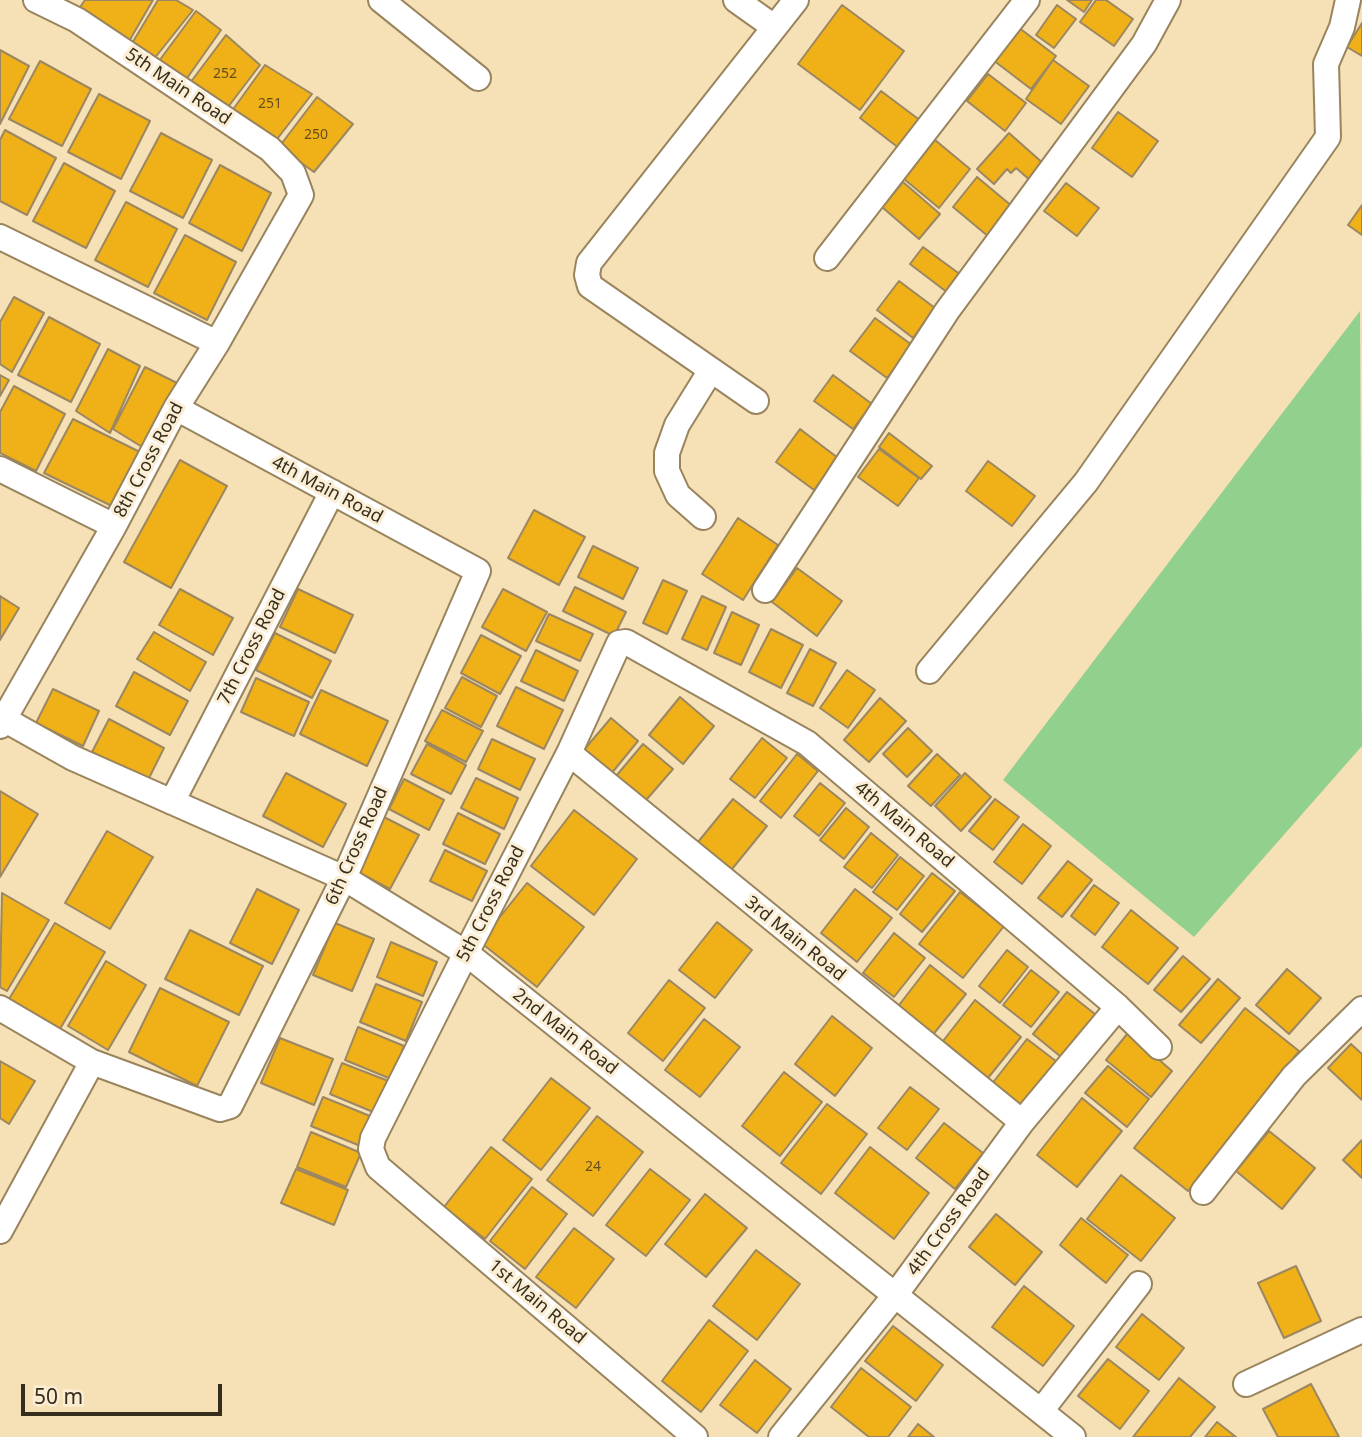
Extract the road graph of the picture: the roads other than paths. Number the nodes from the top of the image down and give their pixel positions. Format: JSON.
{"nodes":[{"id":1,"x":36,"y":0,"type":"edge"},
{"id":2,"x":381,"y":0,"type":"edge"},
{"id":3,"x":736,"y":0,"type":"edge"},
{"id":4,"x":796,"y":0,"type":"edge"},
{"id":5,"x":1027,"y":0,"type":"edge"},
{"id":6,"x":1168,"y":0,"type":"edge"},
{"id":7,"x":1348,"y":0,"type":"edge"},
{"id":8,"x":774,"y":27,"type":"junction"},
{"id":9,"x":478,"y":78,"type":"dead end"},
{"id":10,"x":301,"y":195,"type":"joint"},
{"id":11,"x":0,"y":237,"type":"edge"},
{"id":12,"x":827,"y":258,"type":"dead end"},
{"id":13,"x":217,"y":343,"type":"junction"},
{"id":14,"x":711,"y":370,"type":"junction"},
{"id":15,"x":756,"y":401,"type":"dead end"},
{"id":16,"x":176,"y":408,"type":"junction"},
{"id":17,"x":0,"y":469,"type":"edge"},
{"id":18,"x":332,"y":492,"type":"junction"},
{"id":19,"x":703,"y":517,"type":"dead end"},
{"id":20,"x":114,"y":527,"type":"junction"},
{"id":21,"x":478,"y":571,"type":"joint"},
{"id":22,"x":765,"y":590,"type":"dead end"},
{"id":23,"x":622,"y":641,"type":"joint"},
{"id":24,"x":929,"y":671,"type":"dead end"},
{"id":25,"x":1,"y":721,"type":"edge"},
{"id":26,"x":569,"y":753,"type":"junction"},
{"id":27,"x":172,"y":802,"type":"junction"},
{"id":28,"x":344,"y":877,"type":"junction"},
{"id":29,"x":466,"y":953,"type":"junction"},
{"id":30,"x":1118,"y":1007,"type":"junction"},
{"id":31,"x":0,"y":1008,"type":"edge"},
{"id":32,"x":1358,"y":1019,"type":"edge"},
{"id":33,"x":1159,"y":1047,"type":"dead end"},
{"id":34,"x":92,"y":1062,"type":"junction"},
{"id":35,"x":1022,"y":1122,"type":"junction"},
{"id":36,"x":378,"y":1167,"type":"joint"},
{"id":37,"x":1203,"y":1192,"type":"dead end"},
{"id":38,"x":0,"y":1231,"type":"edge"},
{"id":39,"x":1139,"y":1284,"type":"dead end"},
{"id":40,"x":896,"y":1294,"type":"junction"},
{"id":41,"x":1362,"y":1330,"type":"edge"},
{"id":42,"x":1246,"y":1384,"type":"dead end"},
{"id":43,"x":1041,"y":1410,"type":"junction"},
{"id":44,"x":1067,"y":1435,"type":"edge"},
{"id":45,"x":695,"y":1437,"type":"edge"},
{"id":46,"x":781,"y":1437,"type":"edge"}],
"edges":[{"from":1,"to":10,"type":"street","name":"5th Main Road"},
{"from":2,"to":9,"type":"street"},
{"from":3,"to":8,"type":"street"},
{"from":4,"to":8,"type":"street"},
{"from":5,"to":12,"type":"street"},
{"from":6,"to":22,"type":"street"},
{"from":7,"to":24,"type":"street"},
{"from":8,"to":14,"type":"street"},
{"from":10,"to":13,"type":"street","name":"8th Cross Road"},
{"from":11,"to":13,"type":"street"},
{"from":13,"to":16,"type":"street","name":"8th Cross Road"},
{"from":14,"to":15,"type":"street"},
{"from":14,"to":19,"type":"street"},
{"from":16,"to":18,"type":"street","name":"4th Main Road"},
{"from":16,"to":20,"type":"street","name":"8th Cross Road"},
{"from":17,"to":20,"type":"street"},
{"from":18,"to":21,"type":"street","name":"4th Main Road"},
{"from":18,"to":27,"type":"street","name":"7th Cross Road"},
{"from":20,"to":25,"type":"street","name":"8th Cross Road"},
{"from":21,"to":28,"type":"street","name":"6th Cross Road"},
{"from":23,"to":26,"type":"street","name":"5th Cross Road"},
{"from":23,"to":30,"type":"street","name":"4th Main Road"},
{"from":25,"to":27,"type":"street","name":"2nd Main Road"},
{"from":26,"to":29,"type":"street","name":"5th Cross Road"},
{"from":26,"to":35,"type":"street","name":"3rd Main Road"},
{"from":27,"to":28,"type":"street","name":"2nd Main Road"},
{"from":28,"to":29,"type":"street","name":"2nd Main Road"},
{"from":28,"to":34,"type":"street","name":"6th Cross Road"},
{"from":29,"to":36,"type":"street","name":"5th Cross Road"},
{"from":29,"to":40,"type":"street","name":"2nd Main Road"},
{"from":30,"to":33,"type":"street","name":"4th Main Road"},
{"from":30,"to":35,"type":"street","name":"4th Cross Road"},
{"from":31,"to":34,"type":"street"},
{"from":32,"to":37,"type":"street"},
{"from":34,"to":38,"type":"street"},
{"from":35,"to":40,"type":"street","name":"4th Cross Road"},
{"from":36,"to":45,"type":"street","name":"1st Main Road"},
{"from":39,"to":43,"type":"street"},
{"from":40,"to":43,"type":"street","name":"2nd Main Road"},
{"from":40,"to":46,"type":"street","name":"4th Cross Road"},
{"from":41,"to":42,"type":"street"},
{"from":43,"to":44,"type":"street","name":"2nd Main Road"}]}
